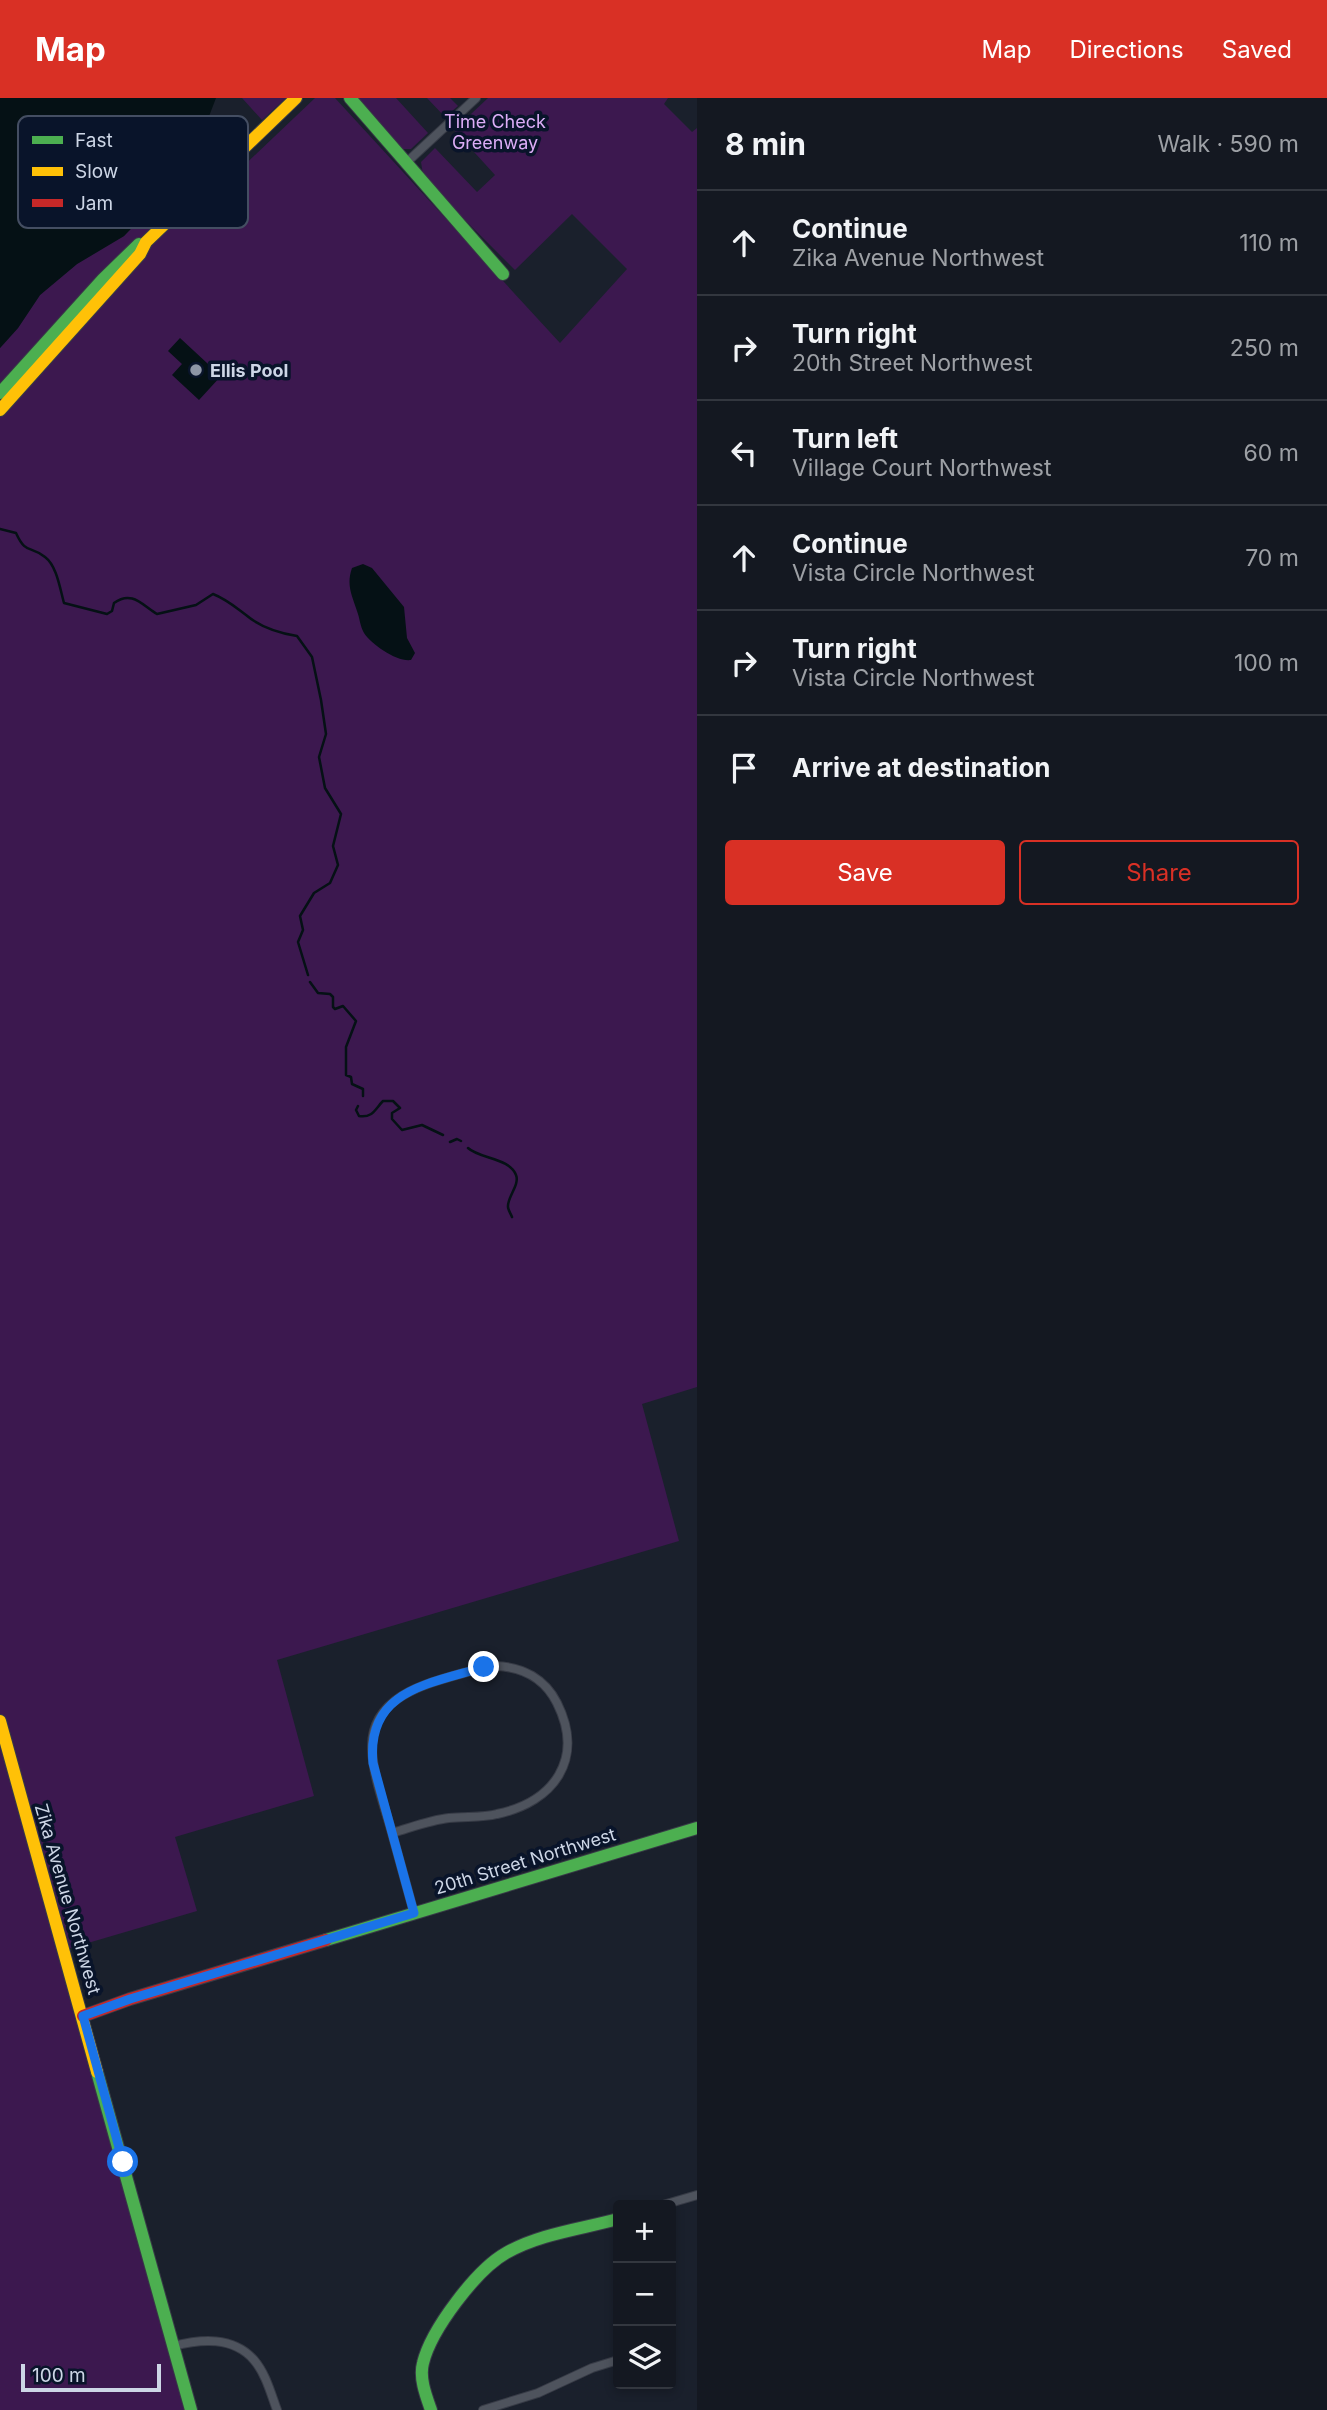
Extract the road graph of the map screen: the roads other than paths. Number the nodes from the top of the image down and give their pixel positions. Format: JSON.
{"nodes":[{"id":1,"x":296,"y":98,"type":"edge"},
{"id":2,"x":350,"y":98,"type":"edge"},
{"id":3,"x":476,"y":98,"type":"edge"},
{"id":4,"x":248,"y":144,"type":"edge"},
{"id":5,"x":407,"y":162,"type":"junction"},
{"id":6,"x":161,"y":228,"type":"edge"},
{"id":7,"x":146,"y":242,"type":"junction"},
{"id":8,"x":503,"y":274,"type":"dead end"},
{"id":9,"x":0,"y":393,"type":"edge"},
{"id":10,"x":0,"y":410,"type":"edge"},
{"id":11,"x":0,"y":1721,"type":"edge"},
{"id":12,"x":3,"y":1742,"type":"edge"},
{"id":13,"x":697,"y":1828,"type":"edge"},
{"id":14,"x":392,"y":1833,"type":"junction"},
{"id":15,"x":414,"y":1913,"type":"junction"},
{"id":16,"x":83,"y":2016,"type":"junction"},
{"id":17,"x":697,"y":2195,"type":"edge"},
{"id":18,"x":676,"y":2201,"type":"edge"},
{"id":19,"x":613,"y":2220,"type":"edge"},
{"id":20,"x":173,"y":2346,"type":"junction"},
{"id":21,"x":613,"y":2362,"type":"edge"},
{"id":22,"x":191,"y":2410,"type":"edge"},
{"id":23,"x":277,"y":2410,"type":"edge"},
{"id":24,"x":431,"y":2410,"type":"edge"},
{"id":25,"x":483,"y":2410,"type":"edge"}],
"edges":[{"from":1,"to":4,"type":"street"},
{"from":2,"to":5,"type":"street"},
{"from":3,"to":5,"type":"street"},
{"from":5,"to":8,"type":"street"},
{"from":6,"to":7,"type":"street"},
{"from":7,"to":9,"type":"street"},
{"from":7,"to":10,"type":"street"},
{"from":11,"to":12,"type":"street","name":"Zika Avenue Northwest"},
{"from":12,"to":16,"type":"street","name":"Zika Avenue Northwest"},
{"from":13,"to":15,"type":"street","name":"20th Street Northwest"},
{"from":14,"to":14,"type":"street"},
{"from":14,"to":15,"type":"street"},
{"from":15,"to":16,"type":"street","name":"20th Street Northwest"},
{"from":16,"to":20,"type":"street","name":"Zika Avenue Northwest"},
{"from":17,"to":18,"type":"street"},
{"from":19,"to":24,"type":"street"},
{"from":20,"to":22,"type":"street","name":"Zika Avenue Northwest"},
{"from":20,"to":23,"type":"street"},
{"from":21,"to":25,"type":"street"}]}
